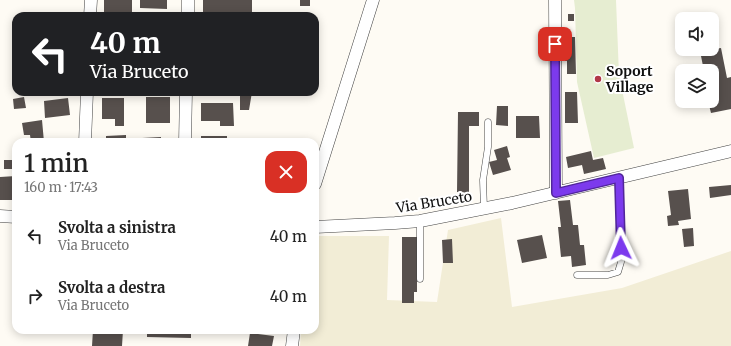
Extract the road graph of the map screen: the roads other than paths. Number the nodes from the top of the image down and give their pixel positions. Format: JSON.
{"nodes":[{"id":1,"x":91,"y":0,"type":"edge"},
{"id":2,"x":188,"y":0,"type":"edge"},
{"id":3,"x":373,"y":0,"type":"edge"},
{"id":4,"x":555,"y":0,"type":"edge"},
{"id":5,"x":90,"y":12,"type":"edge"},
{"id":6,"x":188,"y":12,"type":"edge"},
{"id":7,"x":87,"y":96,"type":"edge"},
{"id":8,"x":186,"y":96,"type":"edge"},
{"id":9,"x":488,"y":122,"type":"dead end"},
{"id":10,"x":85,"y":138,"type":"edge"},
{"id":11,"x":185,"y":138,"type":"edge"},
{"id":12,"x":731,"y":151,"type":"edge"},
{"id":13,"x":319,"y":171,"type":"edge"},
{"id":14,"x":619,"y":178,"type":"junction"},
{"id":15,"x":556,"y":193,"type":"junction"},
{"id":16,"x":484,"y":209,"type":"junction"},
{"id":17,"x":0,"y":216,"type":"edge"},
{"id":18,"x":12,"y":217,"type":"edge"},
{"id":19,"x":420,"y":221,"type":"junction"},
{"id":20,"x":319,"y":227,"type":"edge"},
{"id":21,"x":577,"y":275,"type":"dead end"},
{"id":22,"x":420,"y":279,"type":"dead end"},
{"id":23,"x":294,"y":334,"type":"edge"},
{"id":24,"x":292,"y":346,"type":"edge"}],
"edges":[{"from":1,"to":5,"type":"street"},
{"from":2,"to":6,"type":"street"},
{"from":3,"to":13,"type":"street"},
{"from":4,"to":15,"type":"street"},
{"from":7,"to":10,"type":"street"},
{"from":8,"to":11,"type":"street"},
{"from":9,"to":16,"type":"lane"},
{"from":12,"to":14,"type":"street","name":"Via Bruceto"},
{"from":14,"to":15,"type":"street","name":"Via Bruceto"},
{"from":14,"to":21,"type":"lane"},
{"from":15,"to":16,"type":"street","name":"Via Bruceto"},
{"from":16,"to":19,"type":"street","name":"Via Bruceto"},
{"from":17,"to":18,"type":"street"},
{"from":19,"to":20,"type":"street","name":"Via Bruceto"},
{"from":19,"to":22,"type":"lane"},
{"from":23,"to":24,"type":"street"}]}
